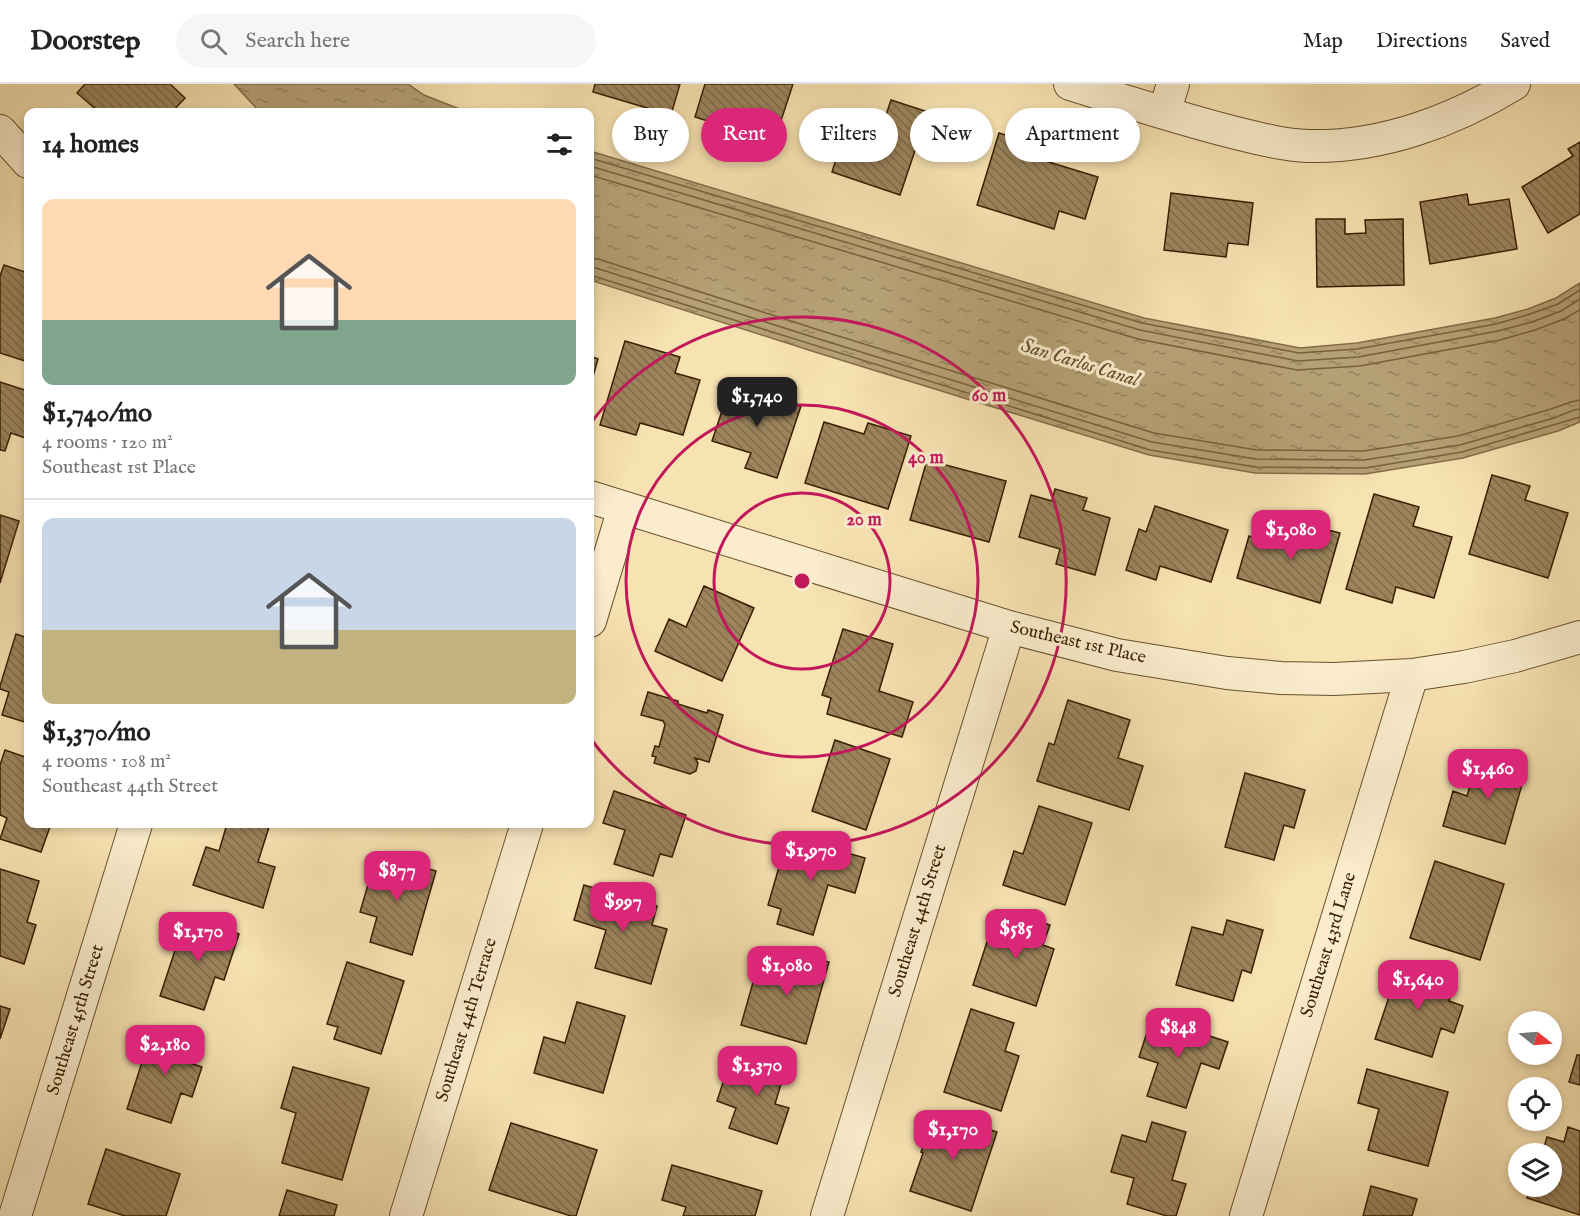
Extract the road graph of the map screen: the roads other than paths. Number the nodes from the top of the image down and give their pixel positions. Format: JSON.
{"nodes":[{"id":1,"x":1070,"y":84,"type":"edge"},
{"id":2,"x":1515,"y":84,"type":"edge"},
{"id":3,"x":1168,"y":98,"type":"edge"},
{"id":4,"x":0,"y":131,"type":"edge"},
{"id":5,"x":24,"y":158,"type":"edge"},
{"id":6,"x":594,"y":498,"type":"edge"},
{"id":7,"x":624,"y":508,"type":"junction"},
{"id":8,"x":594,"y":608,"type":"edge"},
{"id":9,"x":1009,"y":627,"type":"junction"},
{"id":10,"x":1580,"y":637,"type":"edge"},
{"id":11,"x":1412,"y":675,"type":"junction"},
{"id":12,"x":135,"y":828,"type":"edge"},
{"id":13,"x":526,"y":828,"type":"edge"},
{"id":14,"x":15,"y":1216,"type":"edge"},
{"id":15,"x":406,"y":1216,"type":"edge"},
{"id":16,"x":827,"y":1216,"type":"edge"},
{"id":17,"x":1246,"y":1216,"type":"edge"}],
"edges":[{"from":1,"to":3,"type":"street"},
{"from":2,"to":3,"type":"street"},
{"from":4,"to":5,"type":"street"},
{"from":6,"to":7,"type":"street","name":"Southeast 1st Place"},
{"from":7,"to":8,"type":"street"},
{"from":7,"to":9,"type":"street","name":"Southeast 1st Place"},
{"from":9,"to":11,"type":"street","name":"Southeast 1st Place"},
{"from":9,"to":16,"type":"street","name":"Southeast 44th Street"},
{"from":10,"to":11,"type":"street","name":"Southeast 1st Place"},
{"from":11,"to":17,"type":"street","name":"Southeast 43rd Lane"},
{"from":12,"to":14,"type":"street","name":"Southeast 45th Street"},
{"from":13,"to":15,"type":"street","name":"Southeast 44th Terrace"}]}
